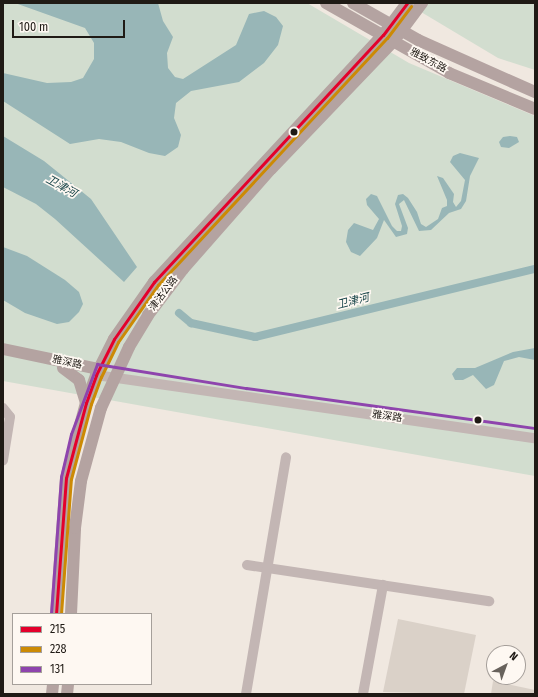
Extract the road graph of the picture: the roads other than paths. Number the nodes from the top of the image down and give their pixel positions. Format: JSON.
{"nodes":[{"id":1,"x":326,"y":3,"type":"edge"},
{"id":2,"x":354,"y":3,"type":"edge"},
{"id":3,"x":406,"y":3,"type":"edge"},
{"id":4,"x":422,"y":3,"type":"edge"},
{"id":5,"x":397,"y":27,"type":"junction"},
{"id":6,"x":388,"y":38,"type":"junction"},
{"id":7,"x":535,"y":92,"type":"edge"},
{"id":8,"x":535,"y":109,"type":"edge"},
{"id":9,"x":3,"y":349,"type":"edge"},
{"id":10,"x":3,"y":355,"type":"edge"},
{"id":11,"x":67,"y":366,"type":"junction"},
{"id":12,"x":94,"y":374,"type":"junction"},
{"id":13,"x":114,"y":376,"type":"junction"},
{"id":14,"x":86,"y":404,"type":"junction"},
{"id":15,"x":3,"y":408,"type":"edge"},
{"id":16,"x":101,"y":408,"type":"junction"},
{"id":17,"x":535,"y":433,"type":"edge"},
{"id":18,"x":535,"y":438,"type":"edge"},
{"id":19,"x":286,"y":457,"type":"dead end"},
{"id":20,"x":3,"y":460,"type":"edge"},
{"id":21,"x":247,"y":564,"type":"dead end"},
{"id":22,"x":269,"y":568,"type":"junction"},
{"id":23,"x":384,"y":585,"type":"junction"},
{"id":24,"x":489,"y":601,"type":"dead end"},
{"id":25,"x":56,"y":613,"type":"edge"},
{"id":26,"x":71,"y":613,"type":"edge"},
{"id":27,"x":246,"y":694,"type":"edge"},
{"id":28,"x":363,"y":694,"type":"edge"}],
"edges":[{"from":1,"to":6,"type":"main road","name":"雅致东路"},
{"from":2,"to":5,"type":"main road","name":"雅致东路"},
{"from":3,"to":5,"type":"main road","name":"津沽公路"},
{"from":4,"to":5,"type":"main road","name":"津沽公路"},
{"from":5,"to":6,"type":"main road","name":"津沽公路"},
{"from":5,"to":7,"type":"main road","name":"雅致东路"},
{"from":6,"to":8,"type":"main road","name":"雅致东路"},
{"from":6,"to":12,"type":"main road","name":"津沽公路"},
{"from":6,"to":13,"type":"main road","name":"津沽公路"},
{"from":9,"to":11,"type":"main road","name":"雅深路"},
{"from":10,"to":11,"type":"main road","name":"雅深路"},
{"from":11,"to":12,"type":"main road","name":"雅深路"},
{"from":11,"to":14,"type":"main road"},
{"from":12,"to":13,"type":"street","name":"雅深路"},
{"from":12,"to":14,"type":"main road","name":"津沽公路"},
{"from":12,"to":16,"type":"main road"},
{"from":13,"to":16,"type":"main road","name":"津沽公路"},
{"from":13,"to":17,"type":"street","name":"雅深路"},
{"from":13,"to":18,"type":"street","name":"雅深路"},
{"from":14,"to":25,"type":"main road","name":"津沽公路"},
{"from":15,"to":20,"type":"street"},
{"from":16,"to":26,"type":"main road","name":"津沽公路"},
{"from":19,"to":22,"type":"street"},
{"from":21,"to":22,"type":"street"},
{"from":22,"to":23,"type":"street"},
{"from":22,"to":27,"type":"street"},
{"from":23,"to":24,"type":"street"},
{"from":23,"to":28,"type":"street"}]}
